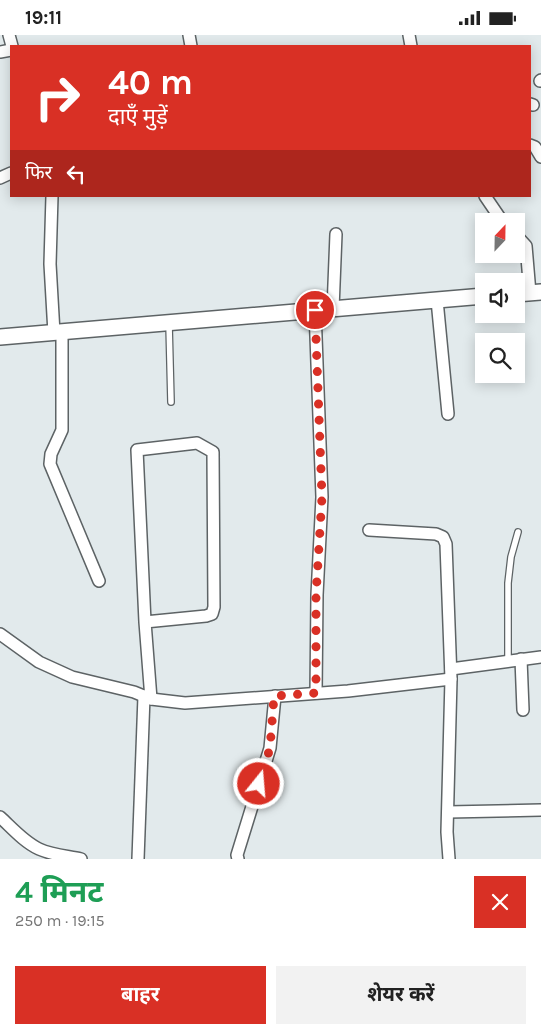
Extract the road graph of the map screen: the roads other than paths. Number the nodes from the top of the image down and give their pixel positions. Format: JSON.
{"nodes":[{"id":1,"x":531,"y":145,"type":"edge"},
{"id":2,"x":541,"y":157,"type":"edge"},
{"id":3,"x":52,"y":197,"type":"edge"},
{"id":4,"x":486,"y":197,"type":"edge"},
{"id":5,"x":497,"y":213,"type":"edge"},
{"id":6,"x":336,"y":234,"type":"dead end"},
{"id":7,"x":525,"y":245,"type":"edge"},
{"id":8,"x":529,"y":293,"type":"edge"},
{"id":9,"x":475,"y":297,"type":"edge"},
{"id":10,"x":437,"y":300,"type":"junction"},
{"id":11,"x":333,"y":309,"type":"junction"},
{"id":12,"x":315,"y":310,"type":"junction"},
{"id":13,"x":169,"y":323,"type":"junction"},
{"id":14,"x":58,"y":332,"type":"junction"},
{"id":15,"x":0,"y":337,"type":"edge"},
{"id":16,"x":171,"y":402,"type":"dead end"},
{"id":17,"x":448,"y":414,"type":"dead end"},
{"id":18,"x":369,"y":530,"type":"dead end"},
{"id":19,"x":518,"y":532,"type":"dead end"},
{"id":20,"x":99,"y":581,"type":"dead end"},
{"id":21,"x":145,"y":622,"type":"junction"},
{"id":22,"x":0,"y":634,"type":"edge"},
{"id":23,"x":541,"y":657,"type":"edge"},
{"id":24,"x":521,"y":659,"type":"junction"},
{"id":25,"x":508,"y":661,"type":"junction"},
{"id":26,"x":451,"y":674,"type":"junction"},
{"id":27,"x":316,"y":693,"type":"junction"},
{"id":28,"x":274,"y":696,"type":"junction"},
{"id":29,"x":148,"y":698,"type":"junction"},
{"id":30,"x":522,"y":710,"type":"dead end"},
{"id":31,"x":541,"y":810,"type":"edge"},
{"id":32,"x":448,"y":812,"type":"junction"},
{"id":33,"x":0,"y":817,"type":"edge"},
{"id":34,"x":38,"y":854,"type":"edge"},
{"id":35,"x":81,"y":859,"type":"edge"},
{"id":36,"x":138,"y":859,"type":"edge"},
{"id":37,"x":238,"y":859,"type":"edge"},
{"id":38,"x":449,"y":859,"type":"edge"}],
"edges":[{"from":1,"to":2,"type":"street"},
{"from":3,"to":14,"type":"street"},
{"from":4,"to":5,"type":"street"},
{"from":6,"to":11,"type":"street"},
{"from":7,"to":8,"type":"street"},
{"from":9,"to":10,"type":"main road"},
{"from":10,"to":11,"type":"main road"},
{"from":10,"to":17,"type":"street"},
{"from":11,"to":12,"type":"main road"},
{"from":12,"to":13,"type":"main road"},
{"from":12,"to":27,"type":"street"},
{"from":13,"to":14,"type":"main road"},
{"from":13,"to":16,"type":"lane"},
{"from":14,"to":15,"type":"main road"},
{"from":14,"to":20,"type":"street"},
{"from":18,"to":26,"type":"street"},
{"from":19,"to":25,"type":"lane"},
{"from":21,"to":21,"type":"street"},
{"from":21,"to":29,"type":"street"},
{"from":22,"to":29,"type":"street"},
{"from":23,"to":24,"type":"street"},
{"from":24,"to":25,"type":"street"},
{"from":24,"to":30,"type":"street"},
{"from":25,"to":26,"type":"street"},
{"from":26,"to":27,"type":"street"},
{"from":26,"to":32,"type":"street"},
{"from":27,"to":28,"type":"street"},
{"from":28,"to":29,"type":"street"},
{"from":28,"to":37,"type":"street"},
{"from":29,"to":36,"type":"street"},
{"from":31,"to":32,"type":"street"},
{"from":32,"to":38,"type":"street"},
{"from":33,"to":34,"type":"street"},
{"from":34,"to":35,"type":"street"}]}
